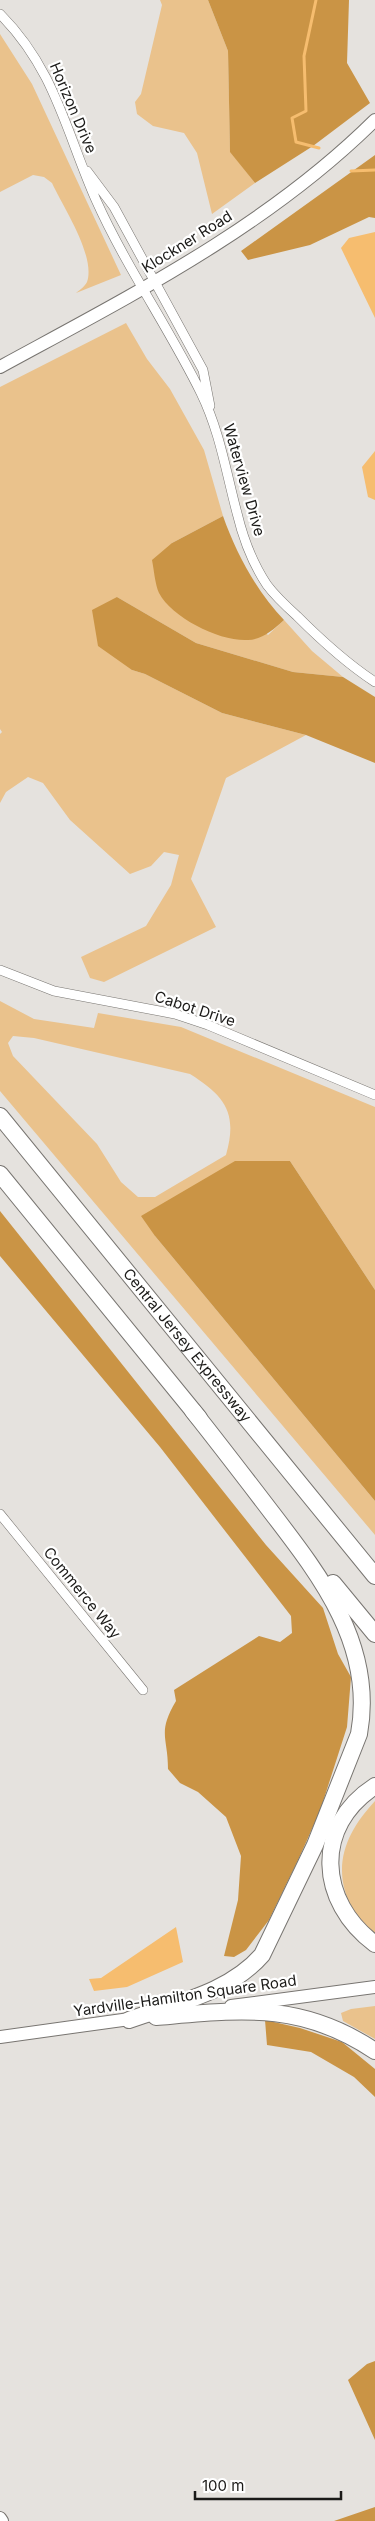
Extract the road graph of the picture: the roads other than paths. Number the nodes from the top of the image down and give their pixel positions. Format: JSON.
{"nodes":[{"id":1,"x":0,"y":14,"type":"edge"},
{"id":2,"x":375,"y":120,"type":"edge"},
{"id":3,"x":82,"y":165,"type":"junction"},
{"id":4,"x":154,"y":282,"type":"junction"},
{"id":5,"x":142,"y":289,"type":"junction"},
{"id":6,"x":0,"y":367,"type":"edge"},
{"id":7,"x":210,"y":414,"type":"junction"},
{"id":8,"x":375,"y":682,"type":"edge"},
{"id":9,"x":0,"y":970,"type":"edge"},
{"id":10,"x":375,"y":1095,"type":"edge"},
{"id":11,"x":0,"y":1116,"type":"edge"},
{"id":12,"x":0,"y":1174,"type":"edge"},
{"id":13,"x":222,"y":1388,"type":"junction"},
{"id":14,"x":194,"y":1411,"type":"junction"},
{"id":15,"x":0,"y":1514,"type":"edge"},
{"id":16,"x":8,"y":1524,"type":"junction"},
{"id":17,"x":0,"y":1531,"type":"edge"},
{"id":18,"x":375,"y":1558,"type":"edge"},
{"id":19,"x":375,"y":1576,"type":"edge"},
{"id":20,"x":375,"y":1634,"type":"edge"},
{"id":21,"x":143,"y":1690,"type":"dead end"},
{"id":22,"x":375,"y":1786,"type":"edge"},
{"id":23,"x":375,"y":1944,"type":"edge"},
{"id":24,"x":375,"y":1987,"type":"edge"},
{"id":25,"x":133,"y":2019,"type":"junction"},
{"id":26,"x":0,"y":2037,"type":"edge"},
{"id":27,"x":375,"y":2051,"type":"edge"}],
"edges":[{"from":1,"to":3,"type":"street","name":"Horizon Drive"},
{"from":2,"to":4,"type":"main road","name":"Klockner Road"},
{"from":3,"to":4,"type":"street","name":"Horizon Drive"},
{"from":3,"to":5,"type":"street","name":"Horizon Drive"},
{"from":4,"to":5,"type":"main road","name":"Klockner Road"},
{"from":4,"to":7,"type":"street","name":"Waterview Drive"},
{"from":5,"to":6,"type":"main road","name":"Klockner Road"},
{"from":5,"to":7,"type":"street","name":"Waterview Drive"},
{"from":7,"to":8,"type":"street","name":"Waterview Drive"},
{"from":9,"to":10,"type":"street","name":"Cabot Drive"},
{"from":11,"to":13,"type":"highway","name":"Central Jersey Expressway"},
{"from":12,"to":14,"type":"highway"},
{"from":13,"to":18,"type":"highway"},
{"from":13,"to":19,"type":"highway","name":"Central Jersey Expressway"},
{"from":14,"to":20,"type":"highway"},
{"from":14,"to":25,"type":"highway"},
{"from":15,"to":16,"type":"street","name":"Commerce Way"},
{"from":16,"to":17,"type":"street"},
{"from":16,"to":21,"type":"street","name":"Commerce Way"},
{"from":22,"to":23,"type":"highway"},
{"from":24,"to":25,"type":"main road","name":"Yardville-Hamilton Square Road"},
{"from":25,"to":26,"type":"main road","name":"Yardville-Hamilton Square Road"},
{"from":25,"to":27,"type":"highway"}]}
